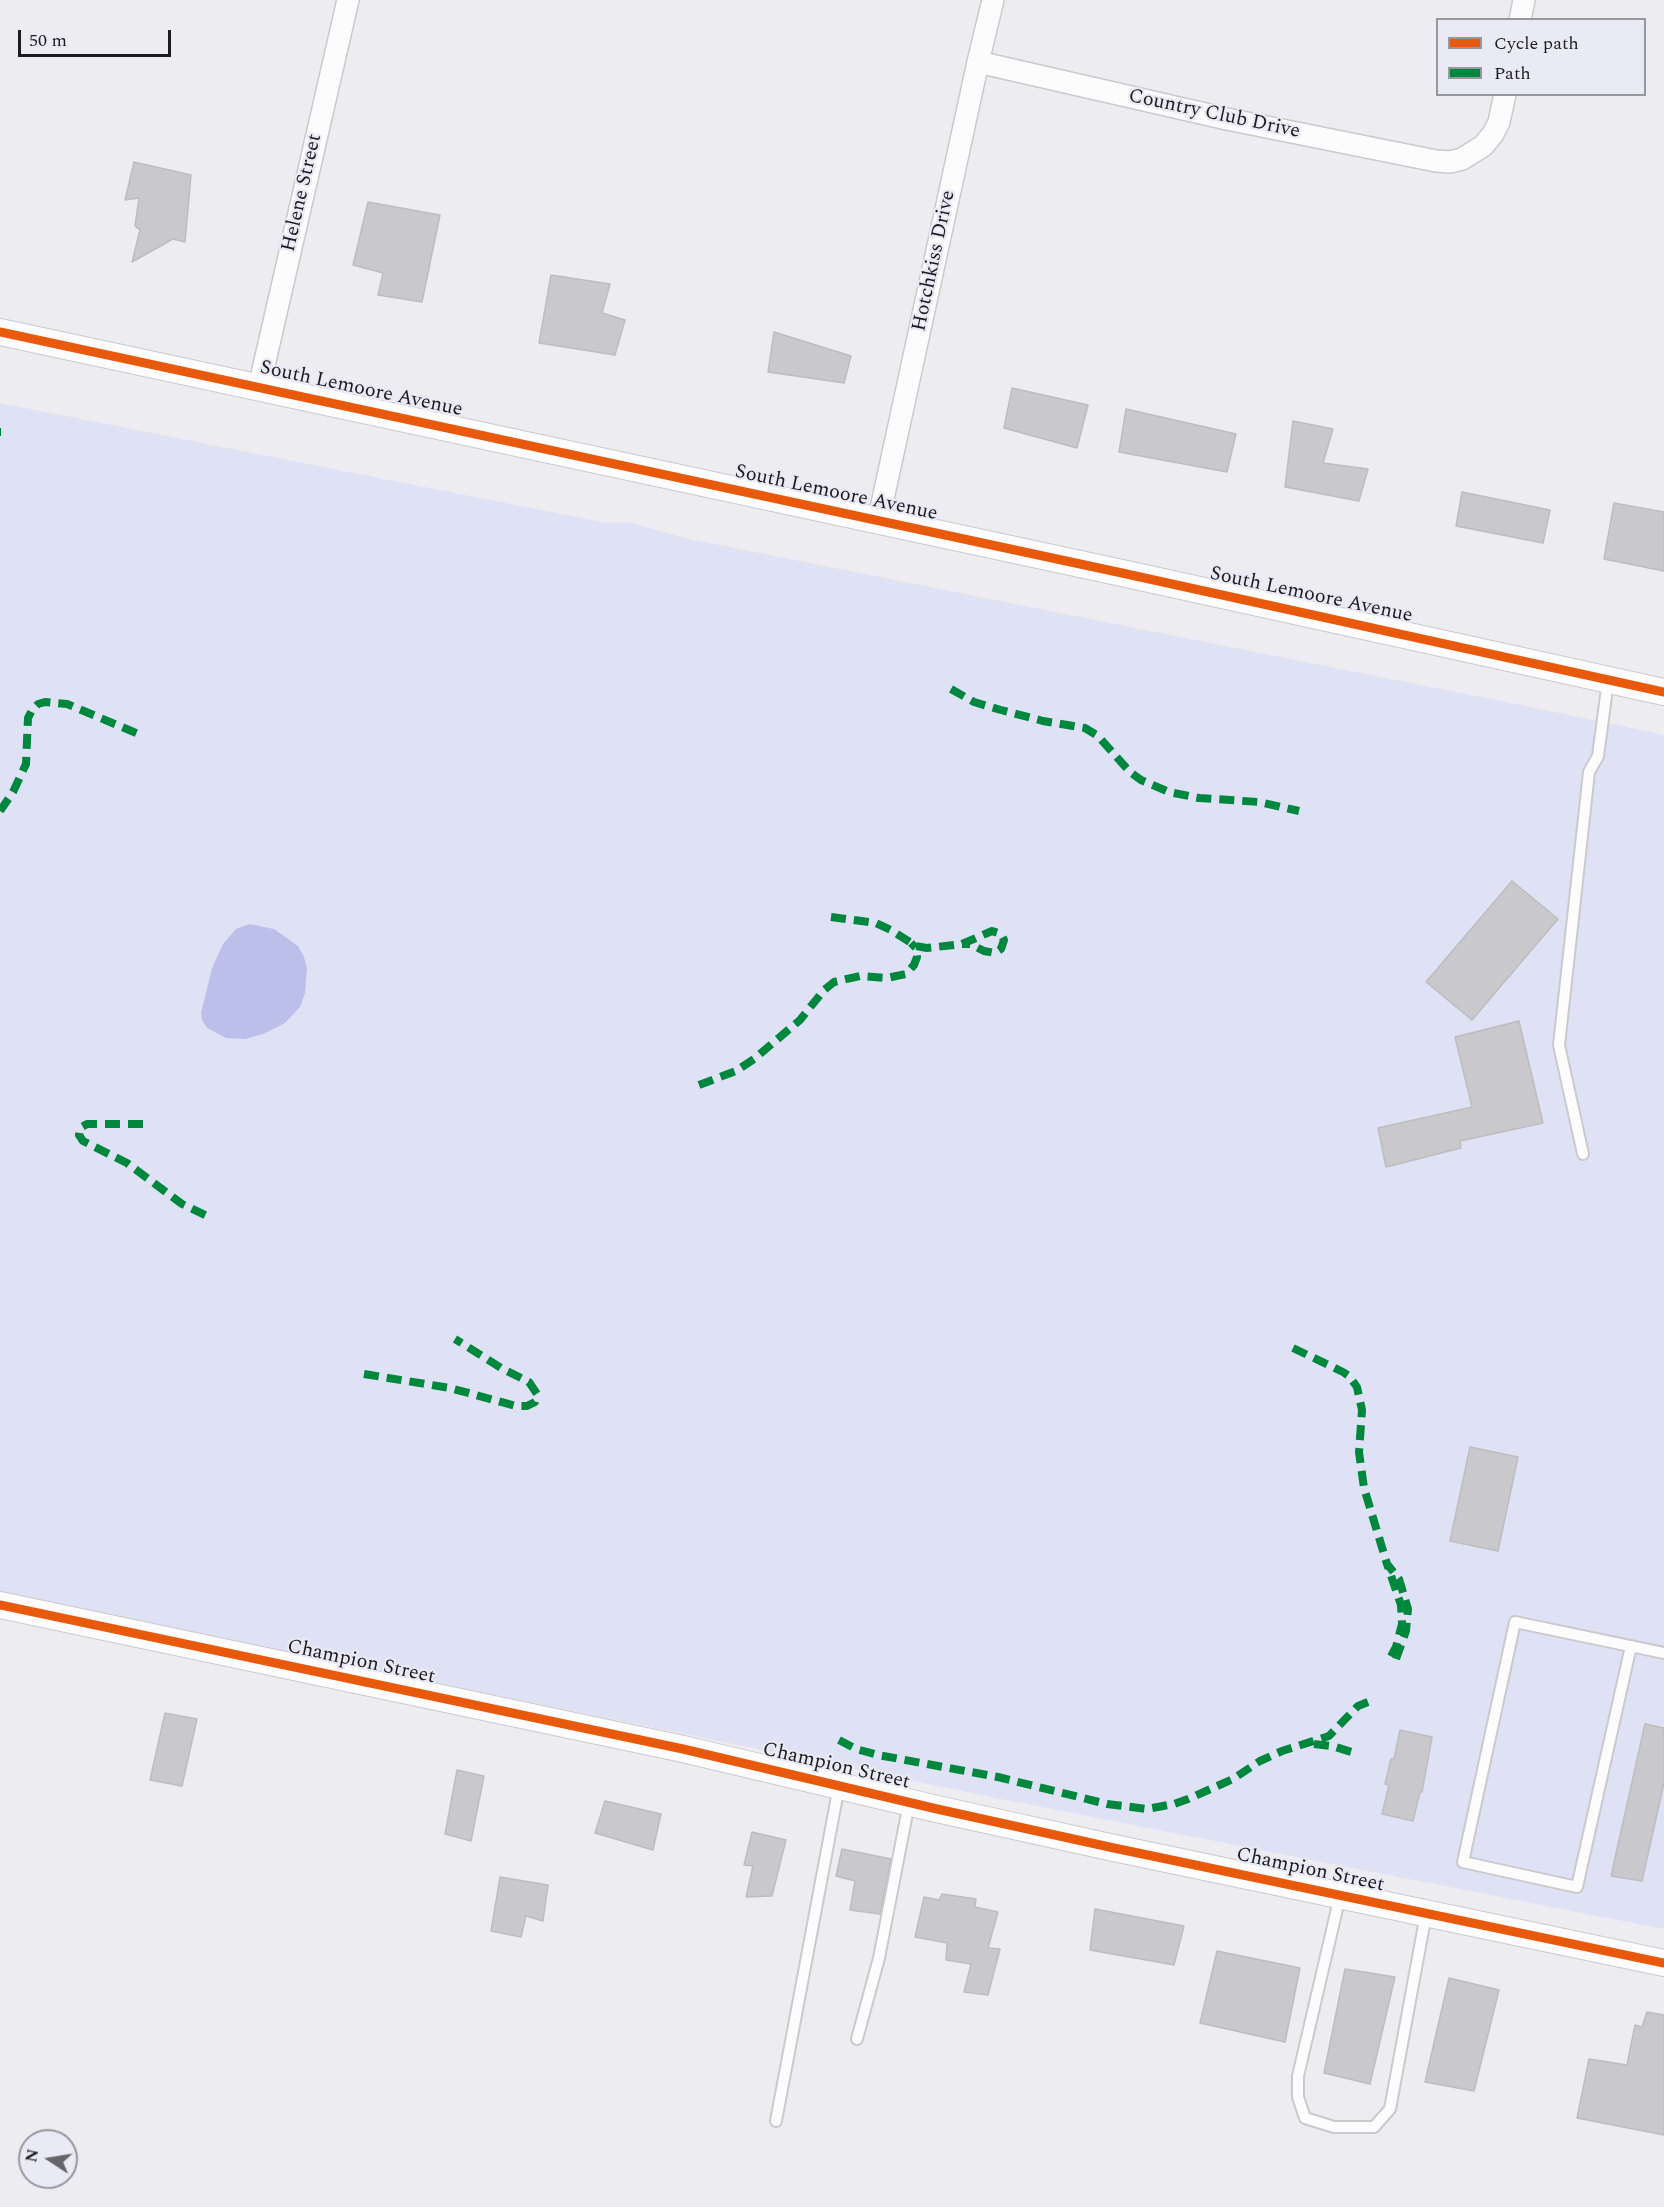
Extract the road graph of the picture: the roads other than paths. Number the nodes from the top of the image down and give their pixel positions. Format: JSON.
{"nodes":[{"id":1,"x":348,"y":0,"type":"edge"},
{"id":2,"x":993,"y":0,"type":"edge"},
{"id":3,"x":1524,"y":0,"type":"edge"},
{"id":4,"x":1520,"y":18,"type":"edge"},
{"id":5,"x":978,"y":62,"type":"junction"},
{"id":6,"x":1505,"y":96,"type":"edge"},
{"id":7,"x":0,"y":332,"type":"edge"},
{"id":8,"x":259,"y":387,"type":"junction"},
{"id":9,"x":878,"y":522,"type":"junction"},
{"id":10,"x":1608,"y":680,"type":"junction"},
{"id":11,"x":1664,"y":692,"type":"edge"},
{"id":12,"x":1583,"y":1155,"type":"dead end"},
{"id":13,"x":0,"y":1605,"type":"edge"},
{"id":14,"x":1631,"y":1646,"type":"junction"},
{"id":15,"x":1664,"y":1653,"type":"edge"},
{"id":16,"x":839,"y":1786,"type":"junction"},
{"id":17,"x":909,"y":1803,"type":"junction"},
{"id":18,"x":1340,"y":1896,"type":"junction"},
{"id":19,"x":1426,"y":1914,"type":"junction"},
{"id":20,"x":1664,"y":1963,"type":"edge"},
{"id":21,"x":857,"y":2039,"type":"dead end"},
{"id":22,"x":776,"y":2121,"type":"dead end"}],
"edges":[{"from":1,"to":8,"type":"street","name":"Helene Street"},
{"from":2,"to":5,"type":"street","name":"Hotchkiss Drive"},
{"from":3,"to":4,"type":"street"},
{"from":5,"to":6,"type":"street","name":"Country Club Drive"},
{"from":5,"to":9,"type":"street","name":"Hotchkiss Drive"},
{"from":7,"to":8,"type":"street","name":"South Lemoore Avenue"},
{"from":8,"to":9,"type":"street","name":"South Lemoore Avenue"},
{"from":9,"to":10,"type":"street","name":"South Lemoore Avenue"},
{"from":10,"to":11,"type":"street","name":"South Lemoore Avenue"},
{"from":10,"to":12,"type":"lane"},
{"from":13,"to":16,"type":"street","name":"Champion Street"},
{"from":14,"to":14,"type":"lane"},
{"from":14,"to":15,"type":"lane"},
{"from":16,"to":17,"type":"street","name":"Champion Street"},
{"from":16,"to":22,"type":"lane"},
{"from":17,"to":18,"type":"street","name":"Champion Street"},
{"from":17,"to":21,"type":"lane"},
{"from":18,"to":19,"type":"street","name":"Champion Street"},
{"from":18,"to":19,"type":"lane"},
{"from":19,"to":20,"type":"street","name":"Champion Street"}]}
